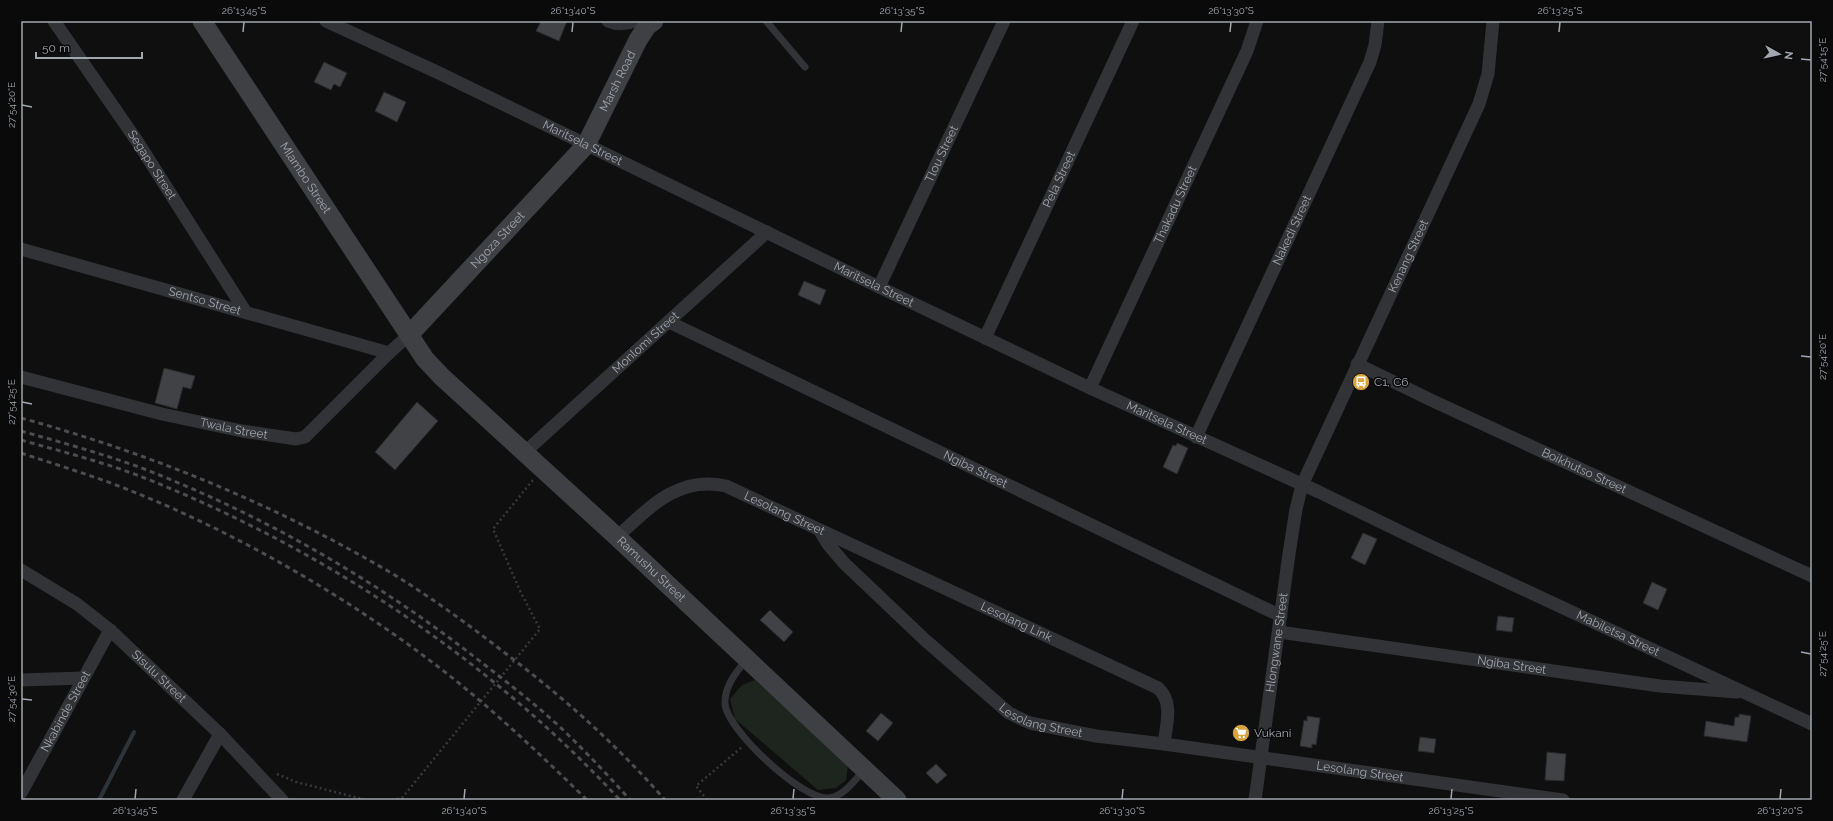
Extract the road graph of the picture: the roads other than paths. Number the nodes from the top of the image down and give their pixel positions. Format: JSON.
{"nodes":[{"id":1,"x":54,"y":21,"type":"edge"},
{"id":2,"x":202,"y":21,"type":"edge"},
{"id":3,"x":326,"y":21,"type":"edge"},
{"id":4,"x":608,"y":21,"type":"edge"},
{"id":5,"x":766,"y":21,"type":"edge"},
{"id":6,"x":1004,"y":21,"type":"edge"},
{"id":7,"x":1133,"y":21,"type":"edge"},
{"id":8,"x":1257,"y":21,"type":"edge"},
{"id":9,"x":1378,"y":21,"type":"edge"},
{"id":10,"x":1493,"y":21,"type":"edge"},
{"id":11,"x":645,"y":22,"type":"edge"},
{"id":12,"x":805,"y":66,"type":"dead end"},
{"id":13,"x":586,"y":145,"type":"junction"},
{"id":14,"x":767,"y":232,"type":"junction"},
{"id":15,"x":21,"y":249,"type":"edge"},
{"id":16,"x":880,"y":287,"type":"junction"},
{"id":17,"x":245,"y":311,"type":"junction"},
{"id":18,"x":669,"y":322,"type":"junction"},
{"id":19,"x":409,"y":335,"type":"junction"},
{"id":20,"x":985,"y":338,"type":"junction"},
{"id":21,"x":389,"y":353,"type":"junction"},
{"id":22,"x":1358,"y":364,"type":"junction"},
{"id":23,"x":21,"y":378,"type":"edge"},
{"id":24,"x":1090,"y":388,"type":"junction"},
{"id":25,"x":1196,"y":437,"type":"junction"},
{"id":26,"x":525,"y":452,"type":"junction"},
{"id":27,"x":1302,"y":485,"type":"junction"},
{"id":28,"x":820,"y":531,"type":"junction"},
{"id":29,"x":617,"y":537,"type":"junction"},
{"id":30,"x":1424,"y":543,"type":"joint"},
{"id":31,"x":21,"y":570,"type":"edge"},
{"id":32,"x":1812,"y":576,"type":"edge"},
{"id":33,"x":1281,"y":616,"type":"junction"},
{"id":34,"x":110,"y":630,"type":"junction"},
{"id":35,"x":1278,"y":632,"type":"junction"},
{"id":36,"x":747,"y":659,"type":"junction"},
{"id":37,"x":83,"y":678,"type":"junction"},
{"id":38,"x":21,"y":680,"type":"edge"},
{"id":39,"x":1744,"y":692,"type":"junction"},
{"id":40,"x":1812,"y":724,"type":"edge"},
{"id":41,"x":220,"y":734,"type":"junction"},
{"id":42,"x":1164,"y":744,"type":"junction"},
{"id":43,"x":1261,"y":757,"type":"junction"},
{"id":44,"x":864,"y":770,"type":"junction"},
{"id":45,"x":21,"y":793,"type":"edge"},
{"id":46,"x":183,"y":800,"type":"edge"},
{"id":47,"x":282,"y":800,"type":"edge"},
{"id":48,"x":897,"y":800,"type":"edge"},
{"id":49,"x":1255,"y":800,"type":"edge"},
{"id":50,"x":1563,"y":800,"type":"edge"}],
"edges":[{"from":1,"to":17,"type":"street","name":"Segapo Street"},
{"from":2,"to":19,"type":"street","name":"Mlambo Street"},
{"from":3,"to":13,"type":"street","name":"Maritsela Street"},
{"from":4,"to":11,"type":"street"},
{"from":5,"to":12,"type":"lane"},
{"from":6,"to":16,"type":"street","name":"Tlou Street"},
{"from":7,"to":20,"type":"street","name":"Pela Street"},
{"from":8,"to":24,"type":"street","name":"Thakadu Street"},
{"from":9,"to":25,"type":"street","name":"Nakedi Street"},
{"from":10,"to":22,"type":"street","name":"Kenang Street"},
{"from":11,"to":13,"type":"street","name":"Marsh Road"},
{"from":13,"to":14,"type":"street","name":"Maritsela Street"},
{"from":13,"to":19,"type":"street","name":"Ngoza Street"},
{"from":14,"to":16,"type":"street","name":"Maritsela Street"},
{"from":14,"to":18,"type":"street","name":"Monlomi Street"},
{"from":15,"to":17,"type":"street","name":"Sentso Street"},
{"from":16,"to":20,"type":"street","name":"Maritsela Street"},
{"from":17,"to":21,"type":"street","name":"Sentso Street"},
{"from":18,"to":26,"type":"street","name":"Monlomi Street"},
{"from":18,"to":33,"type":"street","name":"Ngiba Street"},
{"from":19,"to":21,"type":"street","name":"Twala Street"},
{"from":19,"to":26,"type":"street","name":"Ramushu Street"},
{"from":20,"to":24,"type":"street","name":"Maritsela Street"},
{"from":21,"to":23,"type":"street","name":"Twala Street"},
{"from":22,"to":27,"type":"street","name":"Kenang Street"},
{"from":22,"to":32,"type":"street","name":"Boikhutso Street"},
{"from":24,"to":25,"type":"street","name":"Maritsela Street"},
{"from":25,"to":27,"type":"street","name":"Maritsela Street"},
{"from":26,"to":29,"type":"street","name":"Ramushu Street"},
{"from":27,"to":30,"type":"street","name":"Maritsela Street"},
{"from":27,"to":33,"type":"street","name":"Hlongwane Street"},
{"from":28,"to":29,"type":"street","name":"Lesolang Street"},
{"from":28,"to":42,"type":"street","name":"Lesolang Street"},
{"from":28,"to":42,"type":"street","name":"Lesolang Link"},
{"from":29,"to":36,"type":"street","name":"Ramushu Street"},
{"from":30,"to":39,"type":"street","name":"Mabiletsa Street"},
{"from":31,"to":34,"type":"street","name":"Sisulu Street"},
{"from":33,"to":35,"type":"street","name":"Hlongwane Street"},
{"from":34,"to":37,"type":"street","name":"Nkabinde Street"},
{"from":34,"to":41,"type":"street","name":"Sisulu Street"},
{"from":35,"to":39,"type":"street","name":"Ngiba Street"},
{"from":35,"to":43,"type":"street","name":"Hlongwane Street"},
{"from":36,"to":44,"type":"street","name":"Ramushu Street"},
{"from":36,"to":44,"type":"lane"},
{"from":37,"to":38,"type":"street"},
{"from":37,"to":45,"type":"street","name":"Nkabinde Street"},
{"from":39,"to":40,"type":"street","name":"Mabiletsa Street"},
{"from":41,"to":46,"type":"street"},
{"from":41,"to":47,"type":"street","name":"Sisulu Street"},
{"from":42,"to":43,"type":"street","name":"Lesolang Street"},
{"from":43,"to":49,"type":"street","name":"Hlongwane Street"},
{"from":43,"to":50,"type":"street","name":"Lesolang Street"},
{"from":44,"to":48,"type":"street","name":"Ramushu Street"}]}
